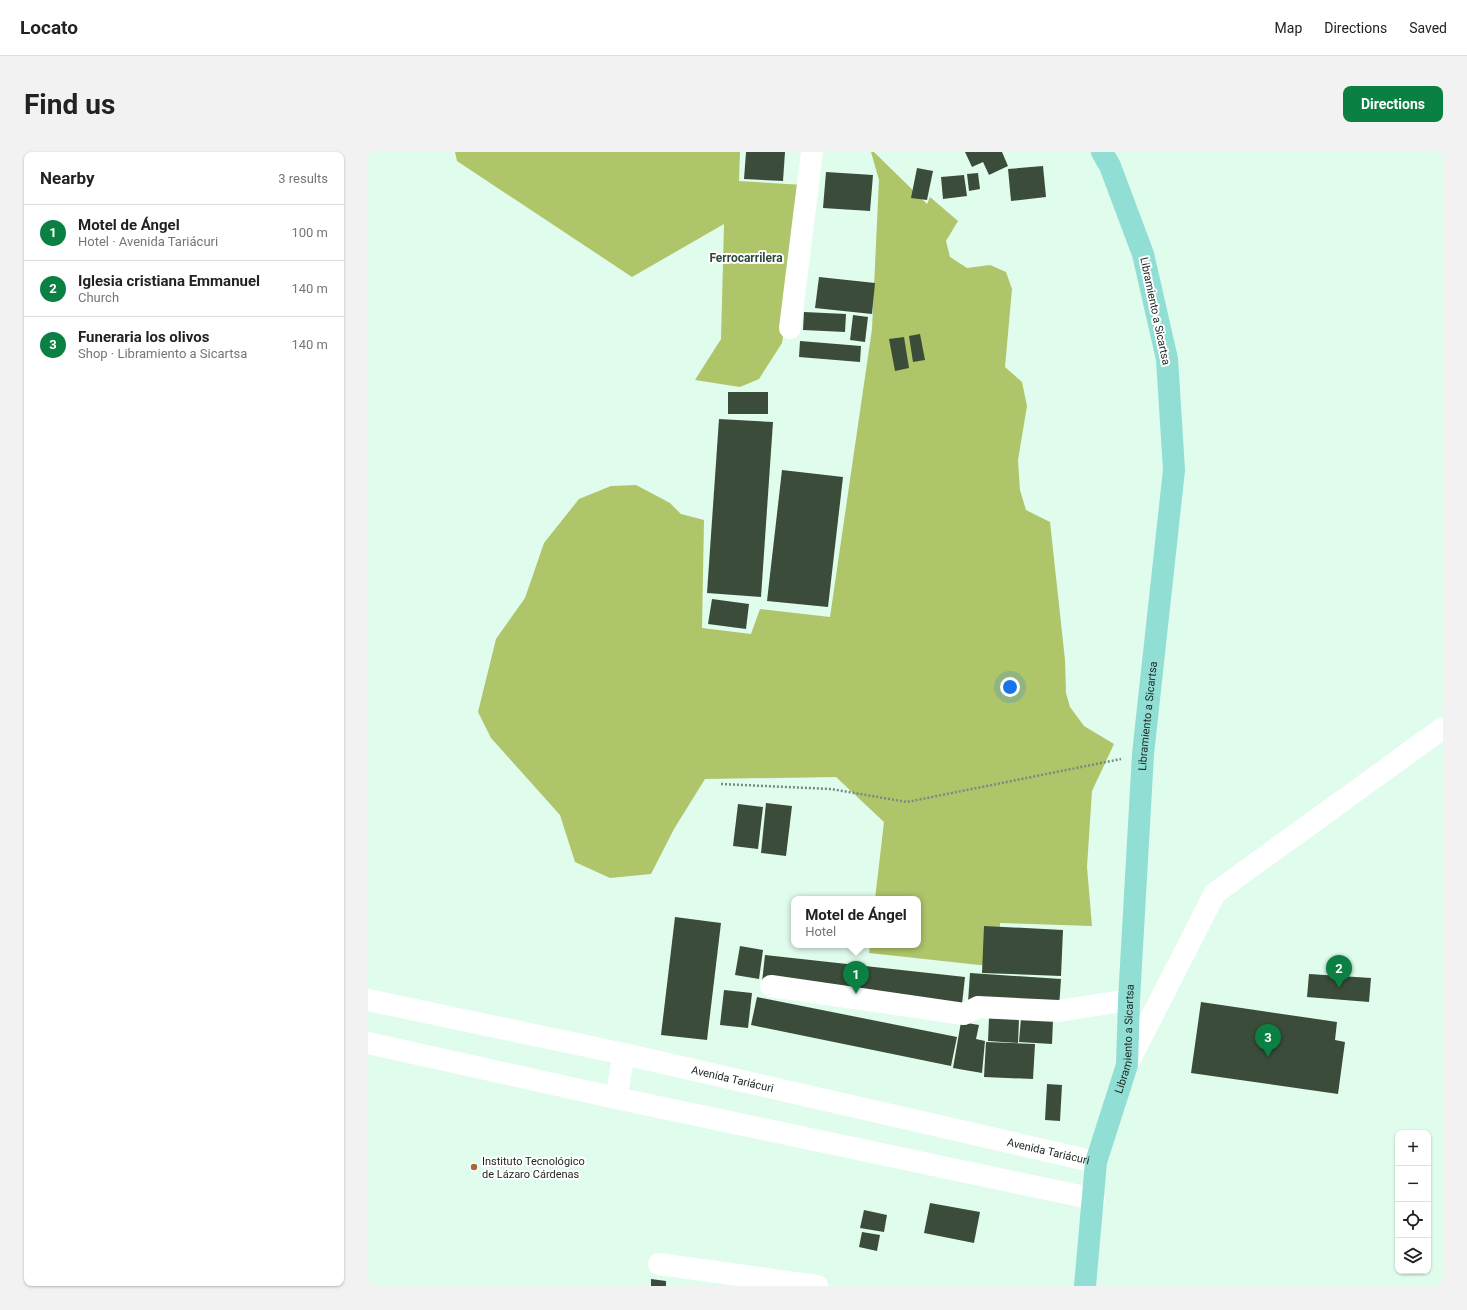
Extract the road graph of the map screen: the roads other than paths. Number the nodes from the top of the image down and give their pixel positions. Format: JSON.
{"nodes":[{"id":1,"x":812,"y":152,"type":"edge"},
{"id":2,"x":1102,"y":152,"type":"edge"},
{"id":3,"x":790,"y":328,"type":"dead end"},
{"id":4,"x":1443,"y":728,"type":"edge"},
{"id":5,"x":771,"y":986,"type":"dead end"},
{"id":6,"x":368,"y":1000,"type":"edge"},
{"id":7,"x":1129,"y":1000,"type":"junction"},
{"id":8,"x":368,"y":1043,"type":"edge"},
{"id":9,"x":624,"y":1054,"type":"junction"},
{"id":10,"x":1128,"y":1065,"type":"junction"},
{"id":11,"x":616,"y":1098,"type":"junction"},
{"id":12,"x":1096,"y":1162,"type":"junction"},
{"id":13,"x":1094,"y":1199,"type":"junction"},
{"id":14,"x":659,"y":1264,"type":"dead end"},
{"id":15,"x":817,"y":1286,"type":"edge"},
{"id":16,"x":1085,"y":1286,"type":"edge"}],
"edges":[{"from":1,"to":3,"type":"street"},
{"from":2,"to":7,"type":"main road","name":"Libramiento a Sicartsa"},
{"from":4,"to":10,"type":"street"},
{"from":5,"to":7,"type":"street"},
{"from":6,"to":9,"type":"street","name":"Avenida Tariácuri"},
{"from":7,"to":10,"type":"main road","name":"Libramiento a Sicartsa"},
{"from":8,"to":11,"type":"street"},
{"from":9,"to":11,"type":"street"},
{"from":9,"to":12,"type":"street","name":"Avenida Tariácuri"},
{"from":10,"to":12,"type":"main road","name":"Libramiento a Sicartsa"},
{"from":11,"to":13,"type":"street"},
{"from":12,"to":13,"type":"main road","name":"Libramiento a Sicartsa"},
{"from":13,"to":16,"type":"main road","name":"Libramiento a Sicartsa"},
{"from":14,"to":15,"type":"street"}]}
